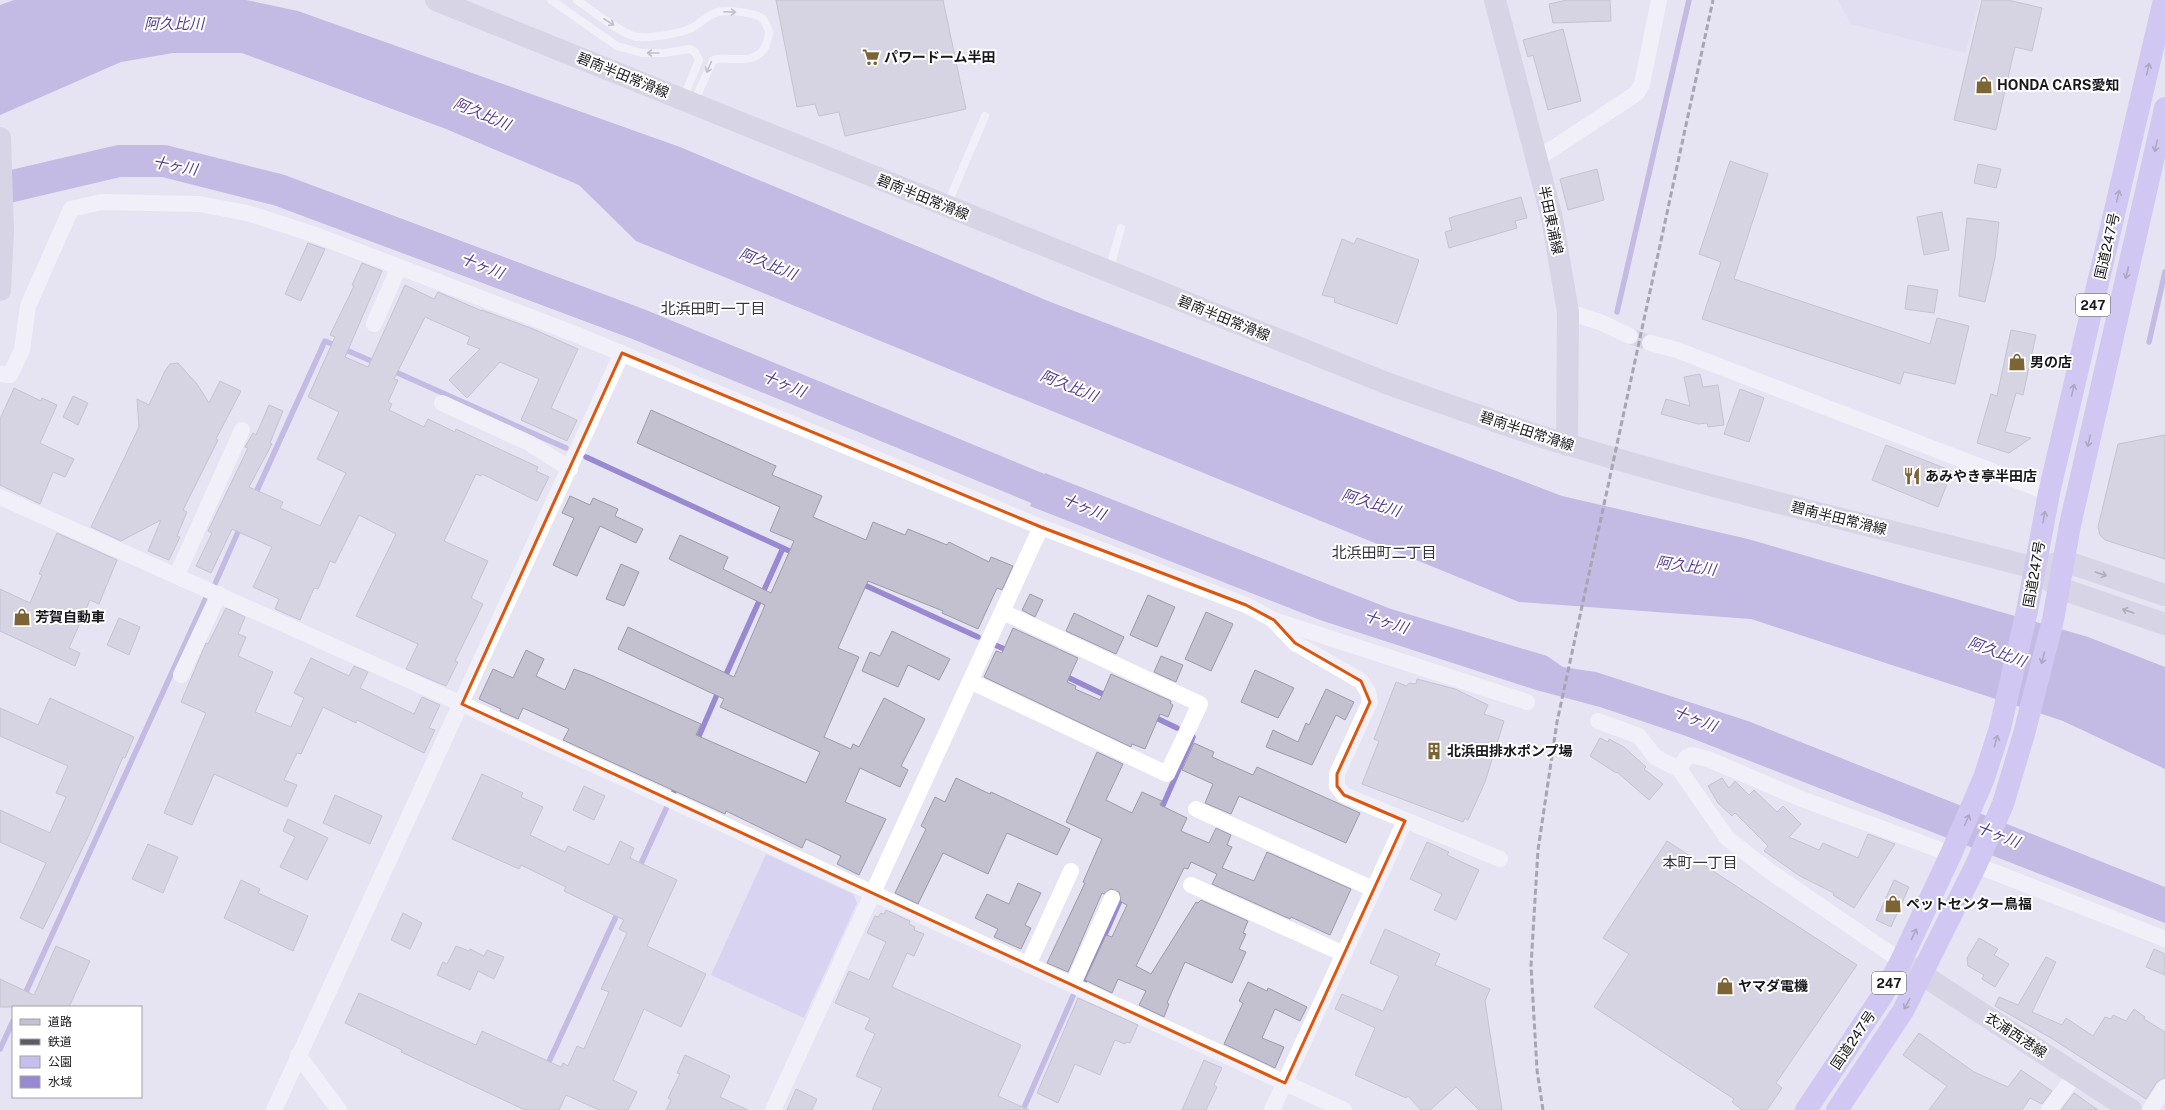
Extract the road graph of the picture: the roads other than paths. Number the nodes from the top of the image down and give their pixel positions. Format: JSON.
{"nodes":[{"id":1,"x":436,"y":0,"type":"edge"},
{"id":2,"x":551,"y":0,"type":"edge"},
{"id":3,"x":577,"y":0,"type":"edge"},
{"id":4,"x":1495,"y":0,"type":"edge"},
{"id":5,"x":1659,"y":0,"type":"edge"},
{"id":6,"x":2164,"y":0,"type":"edge"},
{"id":7,"x":688,"y":102,"type":"junction"},
{"id":8,"x":2165,"y":108,"type":"edge"},
{"id":9,"x":985,"y":116,"type":"dead end"},
{"id":10,"x":0,"y":138,"type":"edge"},
{"id":11,"x":1537,"y":159,"type":"junction"},
{"id":12,"x":947,"y":206,"type":"junction"},
{"id":13,"x":2,"y":228,"type":"edge"},
{"id":14,"x":1121,"y":228,"type":"dead end"},
{"id":15,"x":399,"y":267,"type":"junction"},
{"id":16,"x":1109,"y":272,"type":"junction"},
{"id":17,"x":0,"y":290,"type":"edge"},
{"id":18,"x":1568,"y":312,"type":"junction"},
{"id":19,"x":374,"y":324,"type":"dead end"},
{"id":20,"x":1630,"y":336,"type":"tunnel mouth"},
{"id":21,"x":1650,"y":342,"type":"tunnel mouth"},
{"id":22,"x":622,"y":353,"type":"junction"},
{"id":23,"x":0,"y":374,"type":"edge"},
{"id":24,"x":442,"y":403,"type":"dead end"},
{"id":25,"x":242,"y":430,"type":"dead end"},
{"id":26,"x":1567,"y":445,"type":"junction"},
{"id":27,"x":570,"y":469,"type":"junction"},
{"id":28,"x":2049,"y":494,"type":"junction"},
{"id":29,"x":0,"y":497,"type":"edge"},
{"id":30,"x":1041,"y":527,"type":"junction"},
{"id":31,"x":2064,"y":561,"type":"junction"},
{"id":32,"x":2035,"y":568,"type":"junction"},
{"id":33,"x":177,"y":575,"type":"junction"},
{"id":34,"x":2059,"y":588,"type":"junction"},
{"id":35,"x":219,"y":594,"type":"junction"},
{"id":36,"x":2165,"y":595,"type":"edge"},
{"id":37,"x":1003,"y":612,"type":"junction"},
{"id":38,"x":1274,"y":620,"type":"junction"},
{"id":39,"x":2165,"y":624,"type":"edge"},
{"id":40,"x":181,"y":675,"type":"dead end"},
{"id":41,"x":972,"y":682,"type":"junction"},
{"id":42,"x":1526,"y":702,"type":"dead end"},
{"id":43,"x":462,"y":704,"type":"junction"},
{"id":44,"x":1598,"y":720,"type":"dead end"},
{"id":45,"x":1679,"y":769,"type":"junction"},
{"id":46,"x":1196,"y":809,"type":"dead end"},
{"id":47,"x":1405,"y":821,"type":"junction"},
{"id":48,"x":1953,"y":850,"type":"junction"},
{"id":49,"x":1500,"y":859,"type":"dead end"},
{"id":50,"x":1978,"y":861,"type":"junction"},
{"id":51,"x":1071,"y":871,"type":"dead end"},
{"id":52,"x":1191,"y":885,"type":"dead end"},
{"id":53,"x":1373,"y":889,"type":"junction"},
{"id":54,"x":873,"y":894,"type":"junction"},
{"id":55,"x":1112,"y":898,"type":"dead end"},
{"id":56,"x":2165,"y":939,"type":"edge"},
{"id":57,"x":1344,"y":954,"type":"junction"},
{"id":58,"x":1901,"y":961,"type":"junction"},
{"id":59,"x":1028,"y":965,"type":"junction"},
{"id":60,"x":1922,"y":975,"type":"junction"},
{"id":61,"x":1072,"y":984,"type":"junction"},
{"id":62,"x":298,"y":1055,"type":"junction"},
{"id":63,"x":2076,"y":1074,"type":"junction"},
{"id":64,"x":1285,"y":1083,"type":"junction"},
{"id":65,"x":2165,"y":1087,"type":"edge"},
{"id":66,"x":274,"y":1110,"type":"edge"},
{"id":67,"x":339,"y":1110,"type":"edge"},
{"id":68,"x":773,"y":1110,"type":"edge"},
{"id":69,"x":1272,"y":1110,"type":"edge"},
{"id":70,"x":1344,"y":1110,"type":"edge"},
{"id":71,"x":1806,"y":1110,"type":"edge"},
{"id":72,"x":1837,"y":1110,"type":"edge"},
{"id":73,"x":2049,"y":1110,"type":"edge"},
{"id":74,"x":2131,"y":1110,"type":"edge"},
{"id":75,"x":2150,"y":1110,"type":"edge"}],
"edges":[{"from":1,"to":7,"type":"main road","name":"碧南半田常滑線"},
{"from":7,"to":2,"type":"lane","one_way":true},
{"from":3,"to":7,"type":"lane","one_way":true},
{"from":4,"to":11,"type":"main road","name":"半田東浦線"},
{"from":5,"to":11,"type":"street"},
{"from":28,"to":6,"type":"highway","name":"国道247号","number":"247","one_way":true},
{"from":7,"to":12,"type":"main road","name":"碧南半田常滑線"},
{"from":8,"to":31,"type":"highway","name":"国道247号","number":"247","one_way":true},
{"from":9,"to":12,"type":"lane"},
{"from":10,"to":13,"type":"main road"},
{"from":11,"to":18,"type":"main road","name":"半田東浦線"},
{"from":12,"to":16,"type":"main road","name":"碧南半田常滑線"},
{"from":13,"to":17,"type":"main road"},
{"from":14,"to":16,"type":"lane"},
{"from":15,"to":19,"type":"street"},
{"from":15,"to":22,"type":"street"},
{"from":15,"to":23,"type":"street"},
{"from":16,"to":26,"type":"main road","name":"碧南半田常滑線"},
{"from":18,"to":20,"type":"street"},
{"from":18,"to":26,"type":"main road","name":"半田東浦線"},
{"from":21,"to":28,"type":"street"},
{"from":22,"to":27,"type":"street"},
{"from":22,"to":30,"type":"street"},
{"from":24,"to":27,"type":"street"},
{"from":25,"to":33,"type":"street"},
{"from":26,"to":32,"type":"main road","name":"碧南半田常滑線"},
{"from":27,"to":43,"type":"street"},
{"from":32,"to":28,"type":"highway","name":"国道247号","number":"247","one_way":true},
{"from":29,"to":33,"type":"street"},
{"from":30,"to":37,"type":"street"},
{"from":30,"to":38,"type":"street"},
{"from":31,"to":32,"type":"main road","name":"碧南半田常滑線"},
{"from":31,"to":34,"type":"highway","name":"国道247号","number":"247"},
{"from":31,"to":36,"type":"main road","one_way":true},
{"from":32,"to":34,"type":"main road","name":"碧南半田常滑線"},
{"from":48,"to":32,"type":"highway","name":"国道247号","number":"247","one_way":true},
{"from":33,"to":35,"type":"street"},
{"from":39,"to":34,"type":"main road","name":"碧南半田常滑線","one_way":true},
{"from":34,"to":50,"type":"highway","name":"国道247号","number":"247","one_way":true},
{"from":35,"to":40,"type":"street"},
{"from":35,"to":43,"type":"street"},
{"from":37,"to":41,"type":"street"},
{"from":37,"to":41,"type":"street"},
{"from":38,"to":42,"type":"street"},
{"from":38,"to":47,"type":"street"},
{"from":41,"to":54,"type":"street"},
{"from":43,"to":54,"type":"street"},
{"from":43,"to":62,"type":"street"},
{"from":44,"to":45,"type":"street"},
{"from":45,"to":48,"type":"street"},
{"from":45,"to":58,"type":"street"},
{"from":46,"to":53,"type":"street"},
{"from":47,"to":49,"type":"street"},
{"from":47,"to":53,"type":"street"},
{"from":58,"to":48,"type":"highway","name":"国道247号","number":"247","one_way":true},
{"from":50,"to":56,"type":"street"},
{"from":50,"to":60,"type":"highway","name":"国道247号","number":"247"},
{"from":51,"to":59,"type":"street"},
{"from":52,"to":57,"type":"street"},
{"from":53,"to":57,"type":"street"},
{"from":54,"to":59,"type":"street"},
{"from":54,"to":68,"type":"street"},
{"from":55,"to":61,"type":"street"},
{"from":57,"to":64,"type":"street"},
{"from":58,"to":60,"type":"main road","name":"衣浦西港線"},
{"from":58,"to":71,"type":"highway","name":"国道247号","number":"247"},
{"from":59,"to":61,"type":"street"},
{"from":60,"to":63,"type":"main road","name":"衣浦西港線"},
{"from":60,"to":72,"type":"highway","name":"国道247号","number":"247","one_way":true},
{"from":61,"to":64,"type":"street"},
{"from":62,"to":66,"type":"street"},
{"from":62,"to":67,"type":"street"},
{"from":63,"to":73,"type":"street"},
{"from":63,"to":74,"type":"main road","name":"衣浦西港線"},
{"from":64,"to":69,"type":"street"},
{"from":64,"to":70,"type":"street"},
{"from":65,"to":75,"type":"street"}]}
